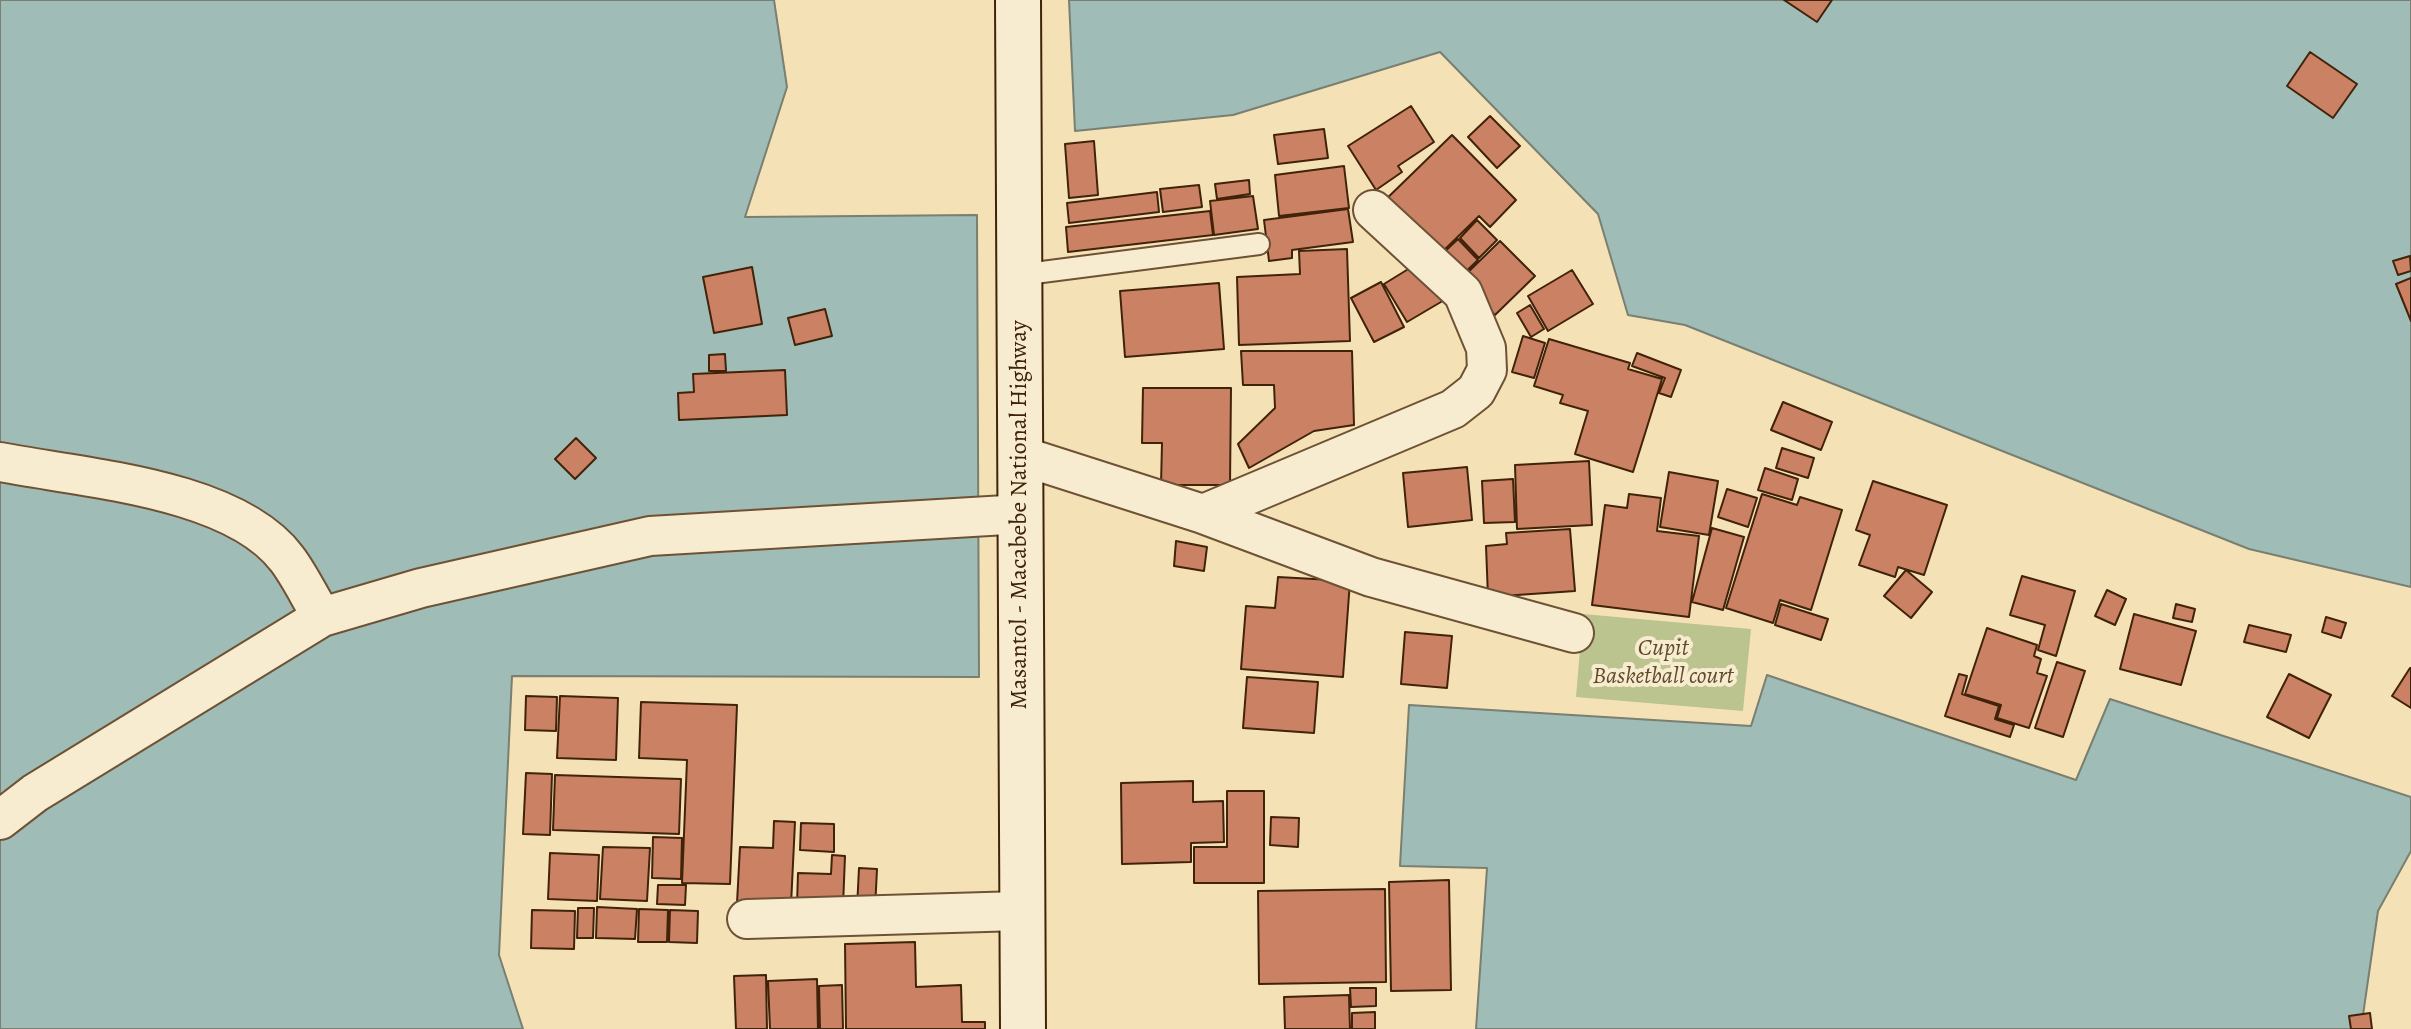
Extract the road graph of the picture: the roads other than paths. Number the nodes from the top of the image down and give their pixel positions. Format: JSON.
{"nodes":[{"id":1,"x":1018,"y":0,"type":"edge"},
{"id":2,"x":1373,"y":210,"type":"dead end"},
{"id":3,"x":1259,"y":244,"type":"dead end"},
{"id":4,"x":1019,"y":275,"type":"junction"},
{"id":5,"x":1022,"y":456,"type":"junction"},
{"id":6,"x":0,"y":462,"type":"edge"},
{"id":7,"x":1023,"y":514,"type":"junction"},
{"id":8,"x":1203,"y":514,"type":"junction"},
{"id":9,"x":322,"y":617,"type":"junction"},
{"id":10,"x":1574,"y":633,"type":"dead end"},
{"id":11,"x":0,"y":820,"type":"edge"},
{"id":12,"x":1020,"y":911,"type":"junction"},
{"id":13,"x":747,"y":919,"type":"dead end"},
{"id":14,"x":1023,"y":1029,"type":"edge"}],
"edges":[{"from":1,"to":4,"type":"main road","name":"Masantol - Macabebe National Highway"},
{"from":2,"to":8,"type":"street"},
{"from":3,"to":4,"type":"lane"},
{"from":4,"to":5,"type":"main road","name":"Masantol - Macabebe National Highway"},
{"from":5,"to":7,"type":"main road","name":"Masantol - Macabebe National Highway"},
{"from":5,"to":8,"type":"street"},
{"from":6,"to":9,"type":"street"},
{"from":7,"to":9,"type":"street"},
{"from":7,"to":12,"type":"main road","name":"Masantol - Macabebe National Highway"},
{"from":8,"to":10,"type":"street"},
{"from":9,"to":11,"type":"street"},
{"from":12,"to":13,"type":"street"},
{"from":12,"to":14,"type":"main road","name":"Masantol - Macabebe National Highway"}]}
